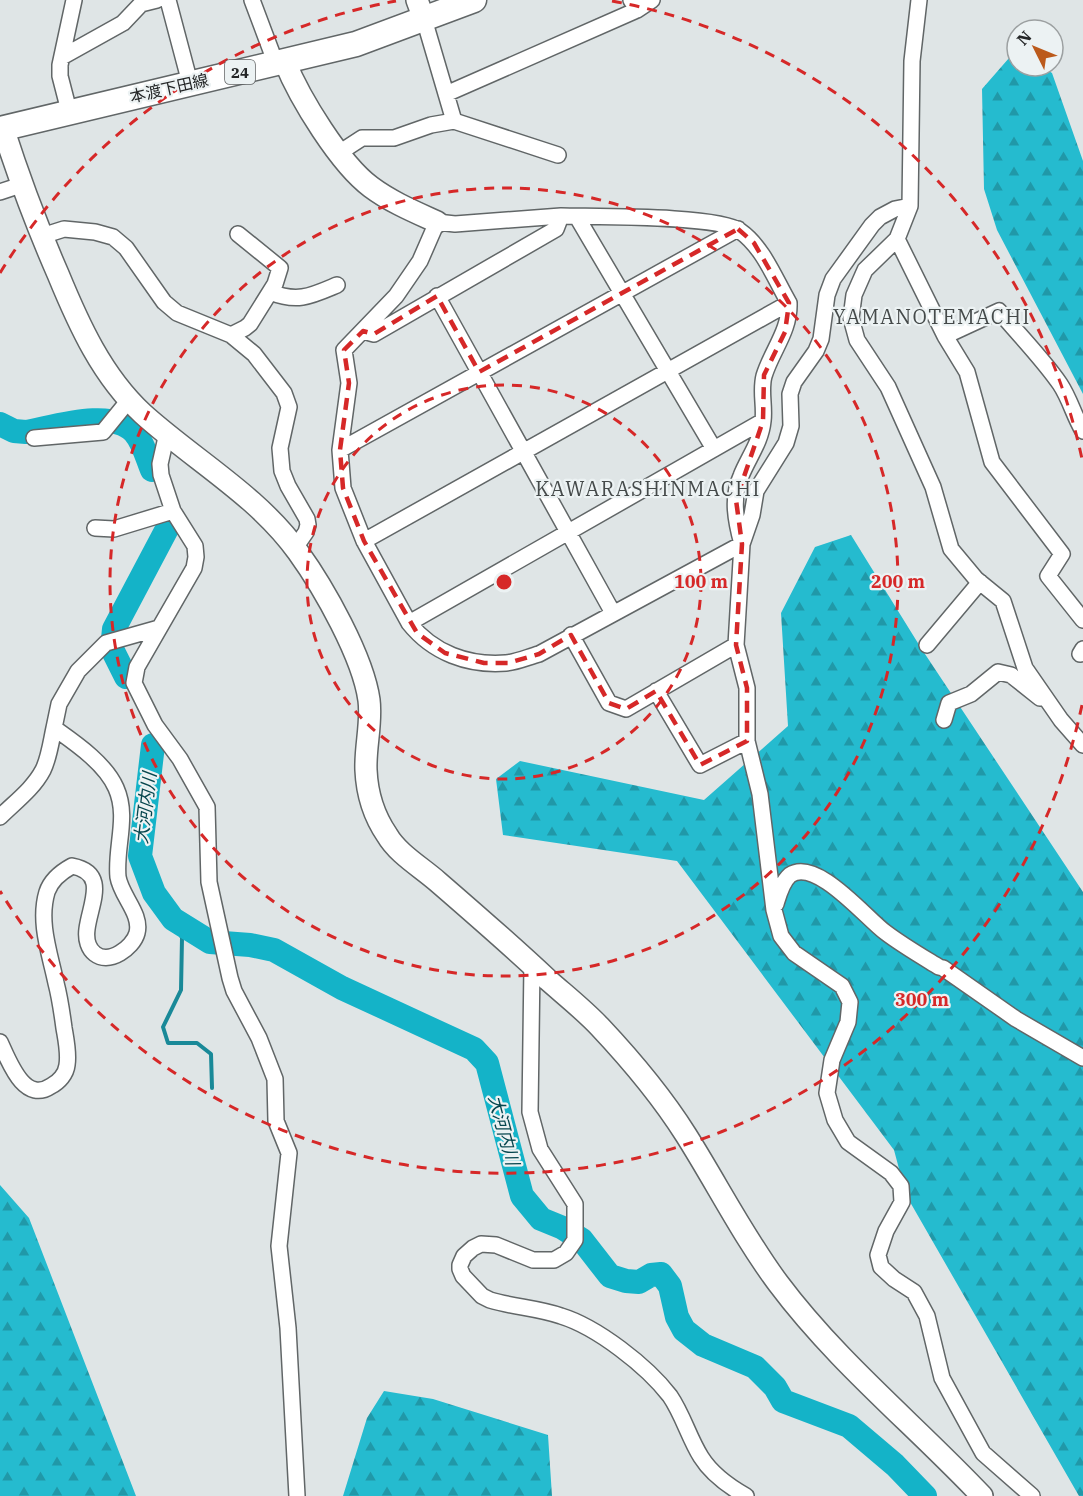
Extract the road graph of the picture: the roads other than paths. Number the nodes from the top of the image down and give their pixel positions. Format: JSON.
{"nodes":[{"id":1,"x":74,"y":0,"type":"edge"},
{"id":2,"x":157,"y":0,"type":"edge"},
{"id":3,"x":168,"y":0,"type":"edge"},
{"id":4,"x":252,"y":0,"type":"edge"},
{"id":5,"x":474,"y":0,"type":"edge"},
{"id":6,"x":652,"y":0,"type":"edge"},
{"id":7,"x":919,"y":0,"type":"edge"},
{"id":8,"x":634,"y":5,"type":"edge"},
{"id":9,"x":421,"y":10,"type":"edge"},
{"id":10,"x":62,"y":57,"type":"junction"},
{"id":11,"x":281,"y":63,"type":"junction"},
{"id":12,"x":190,"y":83,"type":"junction"},
{"id":13,"x":446,"y":94,"type":"junction"},
{"id":14,"x":69,"y":111,"type":"junction"},
{"id":15,"x":454,"y":121,"type":"junction"},
{"id":16,"x":1,"y":127,"type":"edge"},
{"id":17,"x":339,"y":153,"type":"junction"},
{"id":18,"x":558,"y":155,"type":"dead end"},
{"id":19,"x":21,"y":185,"type":"junction"},
{"id":20,"x":0,"y":192,"type":"edge"},
{"id":21,"x":0,"y":202,"type":"edge"},
{"id":22,"x":910,"y":206,"type":"junction"},
{"id":23,"x":561,"y":216,"type":"junction"},
{"id":24,"x":577,"y":217,"type":"junction"},
{"id":25,"x":437,"y":222,"type":"junction"},
{"id":26,"x":738,"y":229,"type":"junction"},
{"id":27,"x":238,"y":234,"type":"dead end"},
{"id":28,"x":42,"y":236,"type":"junction"},
{"id":29,"x":897,"y":239,"type":"junction"},
{"id":30,"x":337,"y":285,"type":"dead end"},
{"id":31,"x":270,"y":292,"type":"junction"},
{"id":32,"x":622,"y":293,"type":"junction"},
{"id":33,"x":437,"y":296,"type":"junction"},
{"id":34,"x":789,"y":303,"type":"junction"},
{"id":35,"x":363,"y":331,"type":"junction"},
{"id":36,"x":231,"y":335,"type":"junction"},
{"id":37,"x":945,"y":336,"type":"junction"},
{"id":38,"x":668,"y":371,"type":"junction"},
{"id":39,"x":479,"y":372,"type":"junction"},
{"id":40,"x":124,"y":407,"type":"junction"},
{"id":41,"x":763,"y":421,"type":"junction"},
{"id":42,"x":1083,"y":431,"type":"edge"},
{"id":43,"x":167,"y":433,"type":"junction"},
{"id":44,"x":34,"y":438,"type":"dead end"},
{"id":45,"x":714,"y":449,"type":"junction"},
{"id":46,"x":340,"y":450,"type":"junction"},
{"id":47,"x":523,"y":452,"type":"junction"},
{"id":48,"x":173,"y":511,"type":"junction"},
{"id":49,"x":95,"y":528,"type":"dead end"},
{"id":50,"x":568,"y":532,"type":"junction"},
{"id":51,"x":364,"y":541,"type":"junction"},
{"id":52,"x":742,"y":544,"type":"junction"},
{"id":53,"x":295,"y":548,"type":"junction"},
{"id":54,"x":980,"y":582,"type":"junction"},
{"id":55,"x":613,"y":613,"type":"junction"},
{"id":56,"x":1083,"y":620,"type":"edge"},
{"id":57,"x":409,"y":623,"type":"junction"},
{"id":58,"x":159,"y":628,"type":"junction"},
{"id":59,"x":571,"y":635,"type":"junction"},
{"id":60,"x":736,"y":645,"type":"junction"},
{"id":61,"x":927,"y":645,"type":"dead end"},
{"id":62,"x":656,"y":691,"type":"junction"},
{"id":63,"x":1052,"y":707,"type":"junction"},
{"id":64,"x":944,"y":720,"type":"dead end"},
{"id":65,"x":54,"y":728,"type":"junction"},
{"id":66,"x":747,"y":741,"type":"junction"},
{"id":67,"x":1083,"y":745,"type":"edge"},
{"id":68,"x":0,"y":817,"type":"edge"},
{"id":69,"x":774,"y":910,"type":"junction"},
{"id":70,"x":532,"y":965,"type":"junction"},
{"id":71,"x":0,"y":1042,"type":"edge"},
{"id":72,"x":1083,"y":1058,"type":"edge"},
{"id":73,"x":297,"y":1496,"type":"edge"},
{"id":74,"x":746,"y":1496,"type":"edge"},
{"id":75,"x":982,"y":1496,"type":"edge"},
{"id":76,"x":1032,"y":1496,"type":"edge"}],
"edges":[{"from":1,"to":10,"type":"street"},
{"from":2,"to":10,"type":"street"},
{"from":3,"to":12,"type":"street"},
{"from":4,"to":11,"type":"street"},
{"from":5,"to":9,"type":"main road","name":"本渡下田線","number":"24"},
{"from":6,"to":8,"type":"street"},
{"from":7,"to":22,"type":"street"},
{"from":8,"to":13,"type":"street"},
{"from":9,"to":11,"type":"main road","name":"本渡下田線","number":"24"},
{"from":9,"to":13,"type":"street"},
{"from":10,"to":14,"type":"street"},
{"from":11,"to":12,"type":"main road","name":"本渡下田線","number":"24"},
{"from":11,"to":17,"type":"street"},
{"from":12,"to":14,"type":"main road","name":"本渡下田線","number":"24"},
{"from":13,"to":15,"type":"street"},
{"from":14,"to":16,"type":"main road","name":"本渡下田線","number":"24"},
{"from":15,"to":17,"type":"street"},
{"from":15,"to":18,"type":"street"},
{"from":16,"to":19,"type":"street"},
{"from":17,"to":25,"type":"street"},
{"from":19,"to":20,"type":"street"},
{"from":19,"to":28,"type":"street"},
{"from":20,"to":21,"type":"street"},
{"from":22,"to":29,"type":"street"},
{"from":22,"to":52,"type":"street"},
{"from":23,"to":24,"type":"street"},
{"from":23,"to":25,"type":"street"},
{"from":23,"to":33,"type":"street"},
{"from":24,"to":26,"type":"street"},
{"from":24,"to":32,"type":"street"},
{"from":25,"to":35,"type":"street"},
{"from":26,"to":32,"type":"street"},
{"from":26,"to":34,"type":"street"},
{"from":27,"to":31,"type":"street"},
{"from":28,"to":36,"type":"street"},
{"from":28,"to":40,"type":"street"},
{"from":29,"to":37,"type":"street"},
{"from":29,"to":54,"type":"street"},
{"from":30,"to":31,"type":"street"},
{"from":31,"to":36,"type":"street"},
{"from":32,"to":38,"type":"street"},
{"from":32,"to":39,"type":"street"},
{"from":33,"to":35,"type":"street"},
{"from":33,"to":39,"type":"street"},
{"from":34,"to":38,"type":"street"},
{"from":34,"to":41,"type":"street"},
{"from":35,"to":46,"type":"street"},
{"from":36,"to":53,"type":"street"},
{"from":37,"to":42,"type":"street"},
{"from":37,"to":56,"type":"street"},
{"from":38,"to":45,"type":"street"},
{"from":38,"to":47,"type":"street"},
{"from":39,"to":46,"type":"street"},
{"from":39,"to":47,"type":"street"},
{"from":40,"to":43,"type":"street"},
{"from":40,"to":44,"type":"street"},
{"from":41,"to":45,"type":"street"},
{"from":41,"to":52,"type":"street"},
{"from":43,"to":48,"type":"street"},
{"from":43,"to":53,"type":"street"},
{"from":45,"to":50,"type":"street"},
{"from":46,"to":51,"type":"street"},
{"from":47,"to":50,"type":"street"},
{"from":47,"to":51,"type":"street"},
{"from":48,"to":49,"type":"street"},
{"from":48,"to":58,"type":"street"},
{"from":50,"to":55,"type":"street"},
{"from":50,"to":57,"type":"street"},
{"from":51,"to":57,"type":"street"},
{"from":52,"to":55,"type":"street"},
{"from":52,"to":60,"type":"street"},
{"from":53,"to":70,"type":"street"},
{"from":54,"to":61,"type":"street"},
{"from":54,"to":63,"type":"street"},
{"from":55,"to":59,"type":"street"},
{"from":57,"to":59,"type":"street"},
{"from":58,"to":65,"type":"street"},
{"from":58,"to":73,"type":"street"},
{"from":59,"to":62,"type":"street"},
{"from":60,"to":62,"type":"street"},
{"from":60,"to":66,"type":"street"},
{"from":62,"to":66,"type":"street"},
{"from":63,"to":64,"type":"street"},
{"from":63,"to":67,"type":"street"},
{"from":65,"to":68,"type":"street"},
{"from":65,"to":71,"type":"street"},
{"from":66,"to":69,"type":"street"},
{"from":69,"to":72,"type":"street"},
{"from":69,"to":76,"type":"street"},
{"from":70,"to":74,"type":"street"},
{"from":70,"to":75,"type":"street"}]}
